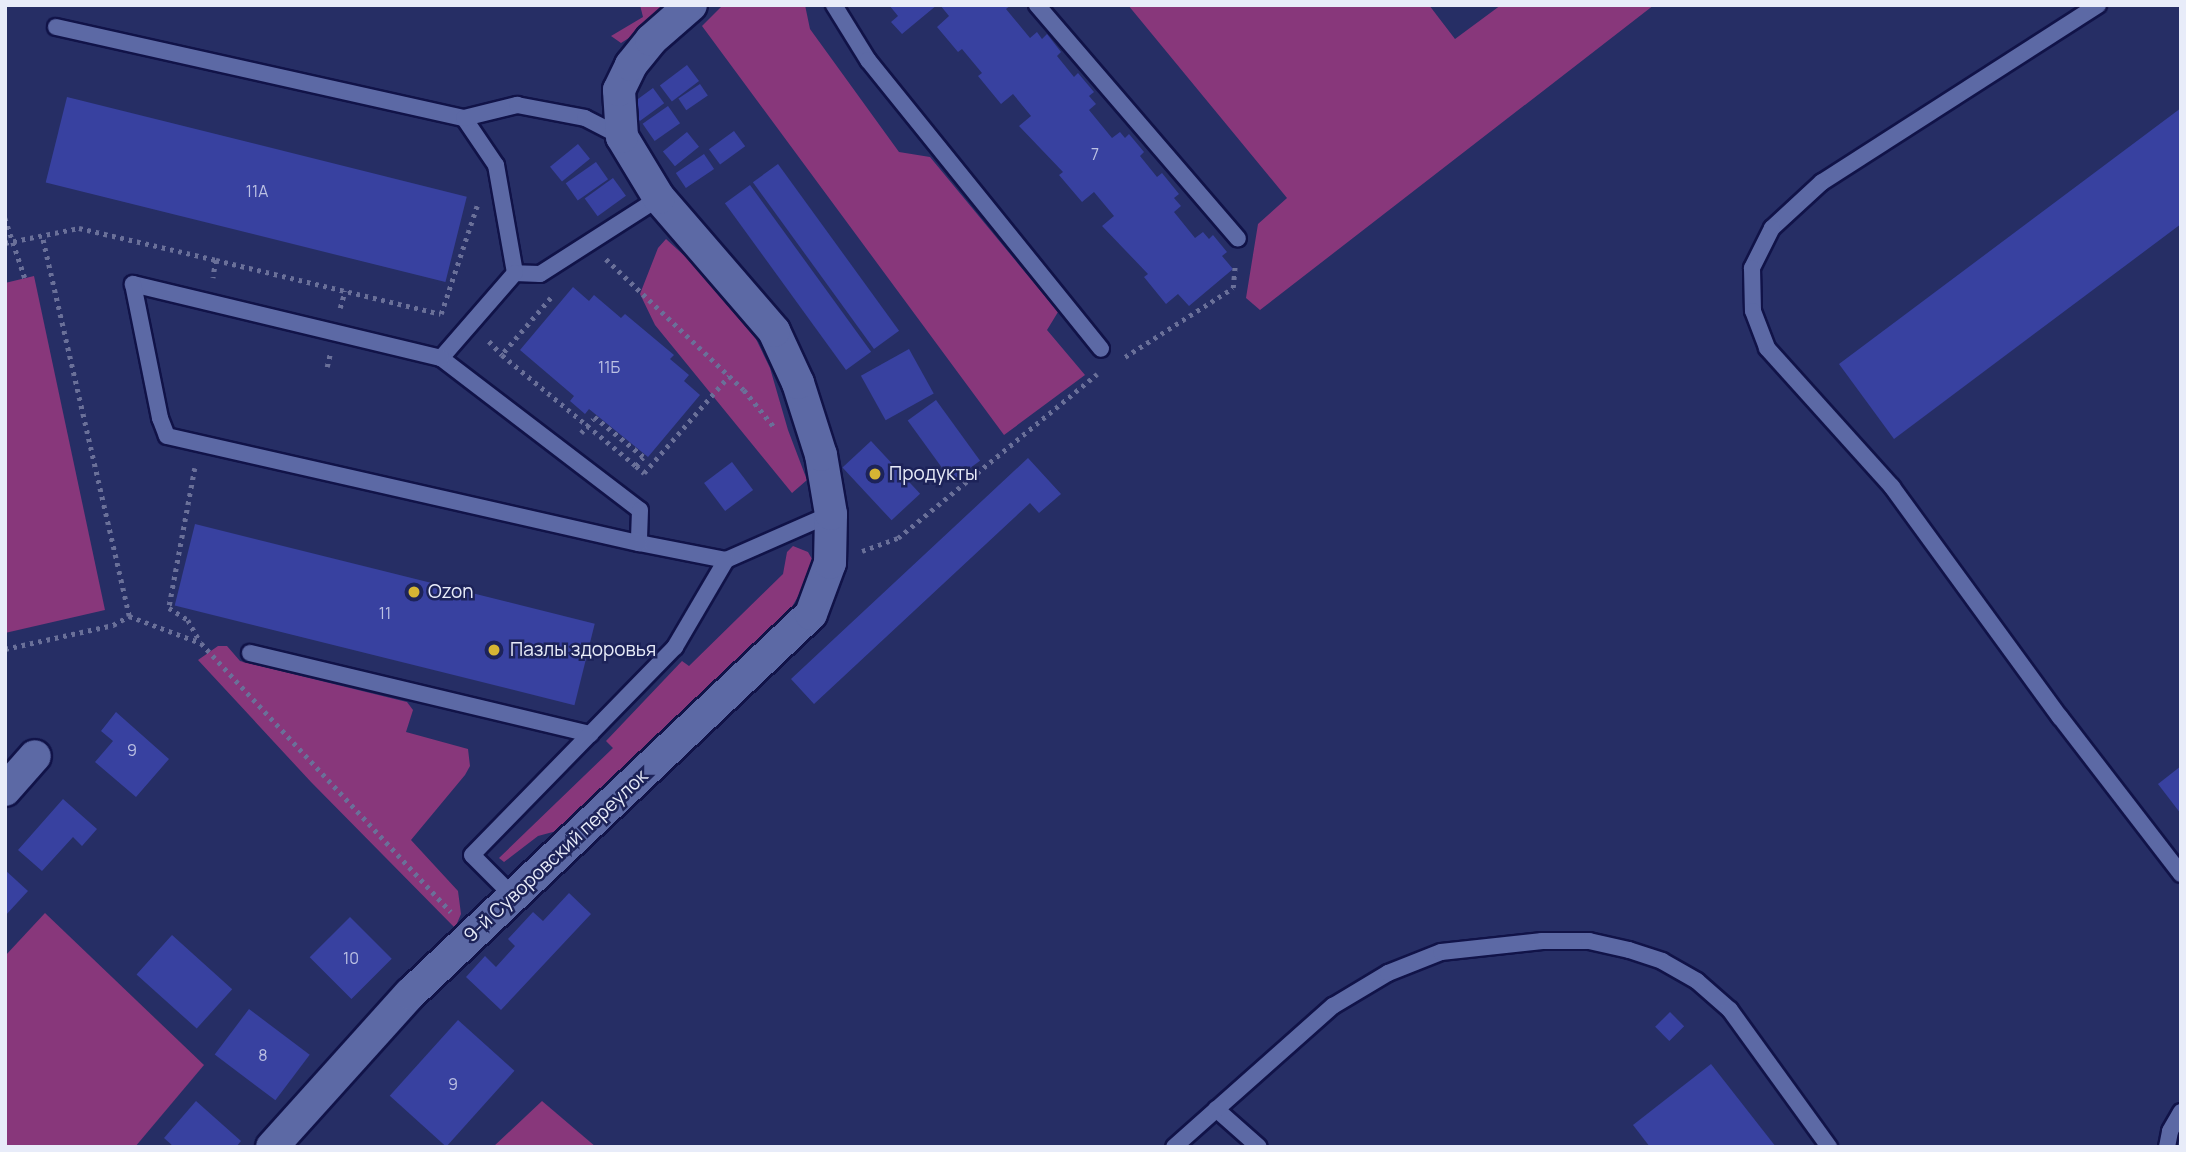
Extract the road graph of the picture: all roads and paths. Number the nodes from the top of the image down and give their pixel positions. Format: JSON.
{"nodes":[{"id":1,"x":691,"y":5,"type":"edge"},
{"id":2,"x":834,"y":5,"type":"edge"},
{"id":3,"x":1037,"y":5,"type":"edge"},
{"id":4,"x":2098,"y":5,"type":"edge"},
{"id":5,"x":56,"y":27,"type":"dead end"},
{"id":6,"x":464,"y":118,"type":"junction"},
{"id":7,"x":622,"y":137,"type":"junction"},
{"id":8,"x":496,"y":165,"type":"junction"},
{"id":9,"x":659,"y":198,"type":"junction"},
{"id":10,"x":5,"y":218,"type":"edge"},
{"id":11,"x":42,"y":236,"type":"junction"},
{"id":12,"x":1238,"y":239,"type":"joint"},
{"id":13,"x":13,"y":241,"type":"junction"},
{"id":14,"x":5,"y":243,"type":"edge"},
{"id":15,"x":604,"y":257,"type":"dead end"},
{"id":16,"x":216,"y":260,"type":"junction"},
{"id":17,"x":514,"y":273,"type":"junction"},
{"id":18,"x":25,"y":278,"type":"dead end"},
{"id":19,"x":554,"y":294,"type":"dead end"},
{"id":20,"x":210,"y":303,"type":"junction"},
{"id":21,"x":1101,"y":349,"type":"dead end"},
{"id":22,"x":441,"y":358,"type":"junction"},
{"id":23,"x":1114,"y":364,"type":"dead end"},
{"id":24,"x":1104,"y":370,"type":"dead end"},
{"id":25,"x":729,"y":376,"type":"junction"},
{"id":26,"x":587,"y":426,"type":"junction"},
{"id":27,"x":777,"y":430,"type":"dead end"},
{"id":28,"x":200,"y":445,"type":"junction"},
{"id":29,"x":636,"y":466,"type":"junction"},
{"id":30,"x":831,"y":514,"type":"junction"},
{"id":31,"x":639,"y":543,"type":"junction"},
{"id":32,"x":726,"y":559,"type":"junction"},
{"id":33,"x":830,"y":563,"type":"junction"},
{"id":34,"x":129,"y":616,"type":"junction"},
{"id":35,"x":201,"y":643,"type":"junction"},
{"id":36,"x":5,"y":649,"type":"edge"},
{"id":37,"x":250,"y":653,"type":"dead end"},
{"id":38,"x":590,"y":734,"type":"junction"},
{"id":39,"x":34,"y":756,"type":"dead end"},
{"id":40,"x":5,"y":790,"type":"edge"},
{"id":41,"x":2181,"y":874,"type":"edge"},
{"id":42,"x":514,"y":897,"type":"junction"},
{"id":43,"x":469,"y":937,"type":"junction"},
{"id":44,"x":1216,"y":1109,"type":"junction"},
{"id":45,"x":2181,"y":1112,"type":"edge"},
{"id":46,"x":272,"y":1147,"type":"edge"},
{"id":47,"x":1174,"y":1147,"type":"edge"},
{"id":48,"x":1259,"y":1147,"type":"edge"},
{"id":49,"x":1829,"y":1147,"type":"edge"},
{"id":50,"x":2167,"y":1147,"type":"edge"}],
"edges":[{"from":1,"to":7,"type":"street"},
{"from":2,"to":21,"type":"lane"},
{"from":3,"to":12,"type":"lane"},
{"from":4,"to":41,"type":"lane"},
{"from":5,"to":6,"type":"lane"},
{"from":6,"to":7,"type":"lane"},
{"from":6,"to":8,"type":"lane"},
{"from":7,"to":9,"type":"street","name":"9-й Суворовский переулок"},
{"from":8,"to":16,"type":"path"},
{"from":8,"to":17,"type":"lane"},
{"from":9,"to":17,"type":"lane"},
{"from":9,"to":30,"type":"street","name":"9-й Суворовский переулок"},
{"from":10,"to":13,"type":"path"},
{"from":11,"to":13,"type":"path"},
{"from":11,"to":16,"type":"path"},
{"from":11,"to":34,"type":"path"},
{"from":12,"to":23,"type":"path"},
{"from":13,"to":14,"type":"path"},
{"from":13,"to":18,"type":"path"},
{"from":15,"to":25,"type":"path"},
{"from":16,"to":20,"type":"path"},
{"from":17,"to":22,"type":"lane"},
{"from":19,"to":26,"type":"path"},
{"from":20,"to":22,"type":"lane"},
{"from":20,"to":28,"type":"lane"},
{"from":22,"to":31,"type":"lane"},
{"from":24,"to":33,"type":"path"},
{"from":25,"to":27,"type":"path"},
{"from":25,"to":29,"type":"path"},
{"from":26,"to":29,"type":"path"},
{"from":26,"to":29,"type":"path"},
{"from":28,"to":31,"type":"lane"},
{"from":28,"to":35,"type":"path"},
{"from":30,"to":32,"type":"lane"},
{"from":30,"to":33,"type":"street","name":"9-й Суворовский переулок"},
{"from":31,"to":32,"type":"lane"},
{"from":32,"to":38,"type":"lane"},
{"from":33,"to":42,"type":"street","name":"9-й Суворовский переулок"},
{"from":34,"to":35,"type":"path"},
{"from":34,"to":36,"type":"path"},
{"from":35,"to":43,"type":"path"},
{"from":37,"to":38,"type":"lane"},
{"from":38,"to":42,"type":"lane"},
{"from":39,"to":40,"type":"street"},
{"from":42,"to":43,"type":"street","name":"9-й Суворовский переулок"},
{"from":43,"to":46,"type":"street","name":"9-й Суворовский переулок"},
{"from":44,"to":47,"type":"lane"},
{"from":44,"to":48,"type":"lane"},
{"from":44,"to":49,"type":"lane"},
{"from":45,"to":50,"type":"lane"}]}
